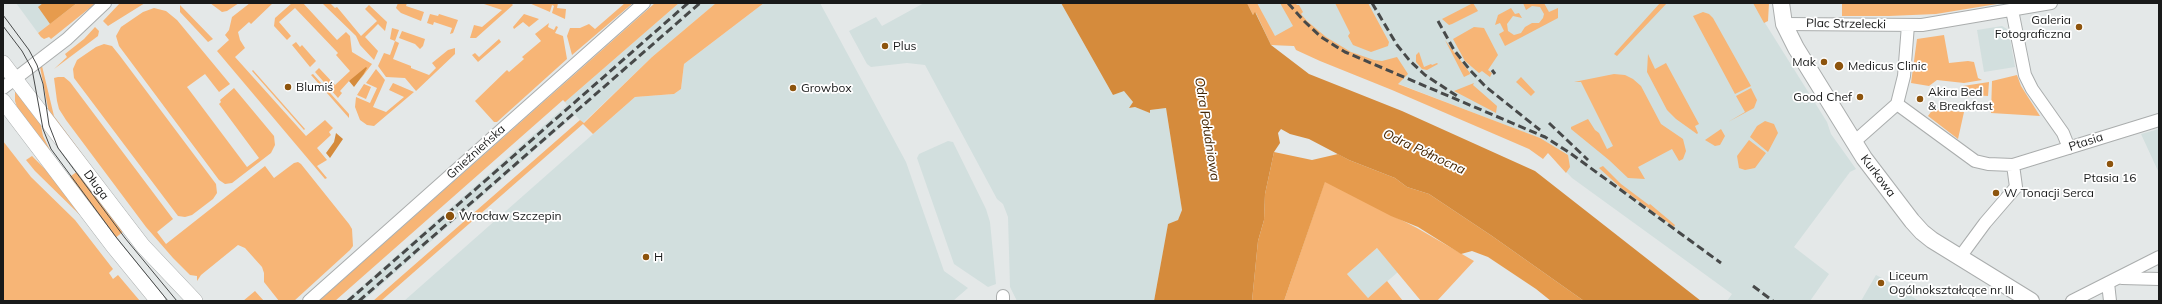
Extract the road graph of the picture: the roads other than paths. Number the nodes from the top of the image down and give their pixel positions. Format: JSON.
{"nodes":[{"id":1,"x":105,"y":3,"type":"edge"},
{"id":2,"x":644,"y":3,"type":"edge"},
{"id":3,"x":1781,"y":3,"type":"edge"},
{"id":4,"x":2051,"y":3,"type":"edge"},
{"id":5,"x":2012,"y":10,"type":"junction"},
{"id":6,"x":1784,"y":24,"type":"junction"},
{"id":7,"x":1908,"y":25,"type":"junction"},
{"id":8,"x":3,"y":63,"type":"edge"},
{"id":9,"x":15,"y":78,"type":"junction"},
{"id":10,"x":3,"y":88,"type":"edge"},
{"id":11,"x":3,"y":101,"type":"edge"},
{"id":12,"x":1897,"y":104,"type":"junction"},
{"id":13,"x":2159,"y":120,"type":"edge"},
{"id":14,"x":1854,"y":142,"type":"junction"},
{"id":15,"x":2069,"y":148,"type":"junction"},
{"id":16,"x":2013,"y":165,"type":"junction"},
{"id":17,"x":1960,"y":257,"type":"junction"},
{"id":18,"x":2159,"y":257,"type":"edge"},
{"id":19,"x":2121,"y":278,"type":"junction"},
{"id":20,"x":2159,"y":279,"type":"edge"},
{"id":21,"x":2108,"y":283,"type":"junction"},
{"id":22,"x":158,"y":301,"type":"edge"},
{"id":23,"x":195,"y":301,"type":"edge"},
{"id":24,"x":309,"y":301,"type":"edge"},
{"id":25,"x":2031,"y":301,"type":"edge"},
{"id":26,"x":2072,"y":301,"type":"edge"},
{"id":27,"x":2110,"y":301,"type":"edge"}],
"edges":[{"from":1,"to":9,"type":"street"},
{"from":2,"to":24,"type":"street","name":"Gnieźnieńska"},
{"from":3,"to":6,"type":"main road","name":"Kurkowa"},
{"from":4,"to":5,"type":"street","name":"Plac Strzelecki"},
{"from":5,"to":7,"type":"street","name":"Plac Strzelecki"},
{"from":5,"to":15,"type":"street"},
{"from":6,"to":7,"type":"street","name":"Plac Strzelecki"},
{"from":6,"to":14,"type":"main road","name":"Kurkowa"},
{"from":7,"to":12,"type":"street"},
{"from":8,"to":9,"type":"street","name":"Długa"},
{"from":9,"to":10,"type":"street"},
{"from":9,"to":23,"type":"street","name":"Długa"},
{"from":11,"to":22,"type":"street","name":"Długa"},
{"from":12,"to":14,"type":"street"},
{"from":12,"to":16,"type":"street","name":"Ptasia"},
{"from":13,"to":15,"type":"street","name":"Ptasia"},
{"from":14,"to":17,"type":"main road","name":"Kurkowa"},
{"from":15,"to":16,"type":"street","name":"Ptasia"},
{"from":16,"to":17,"type":"street"},
{"from":17,"to":25,"type":"main road","name":"Kurkowa"},
{"from":18,"to":19,"type":"street"},
{"from":19,"to":20,"type":"street"},
{"from":19,"to":21,"type":"street"},
{"from":21,"to":26,"type":"street"},
{"from":21,"to":27,"type":"street"}]}
